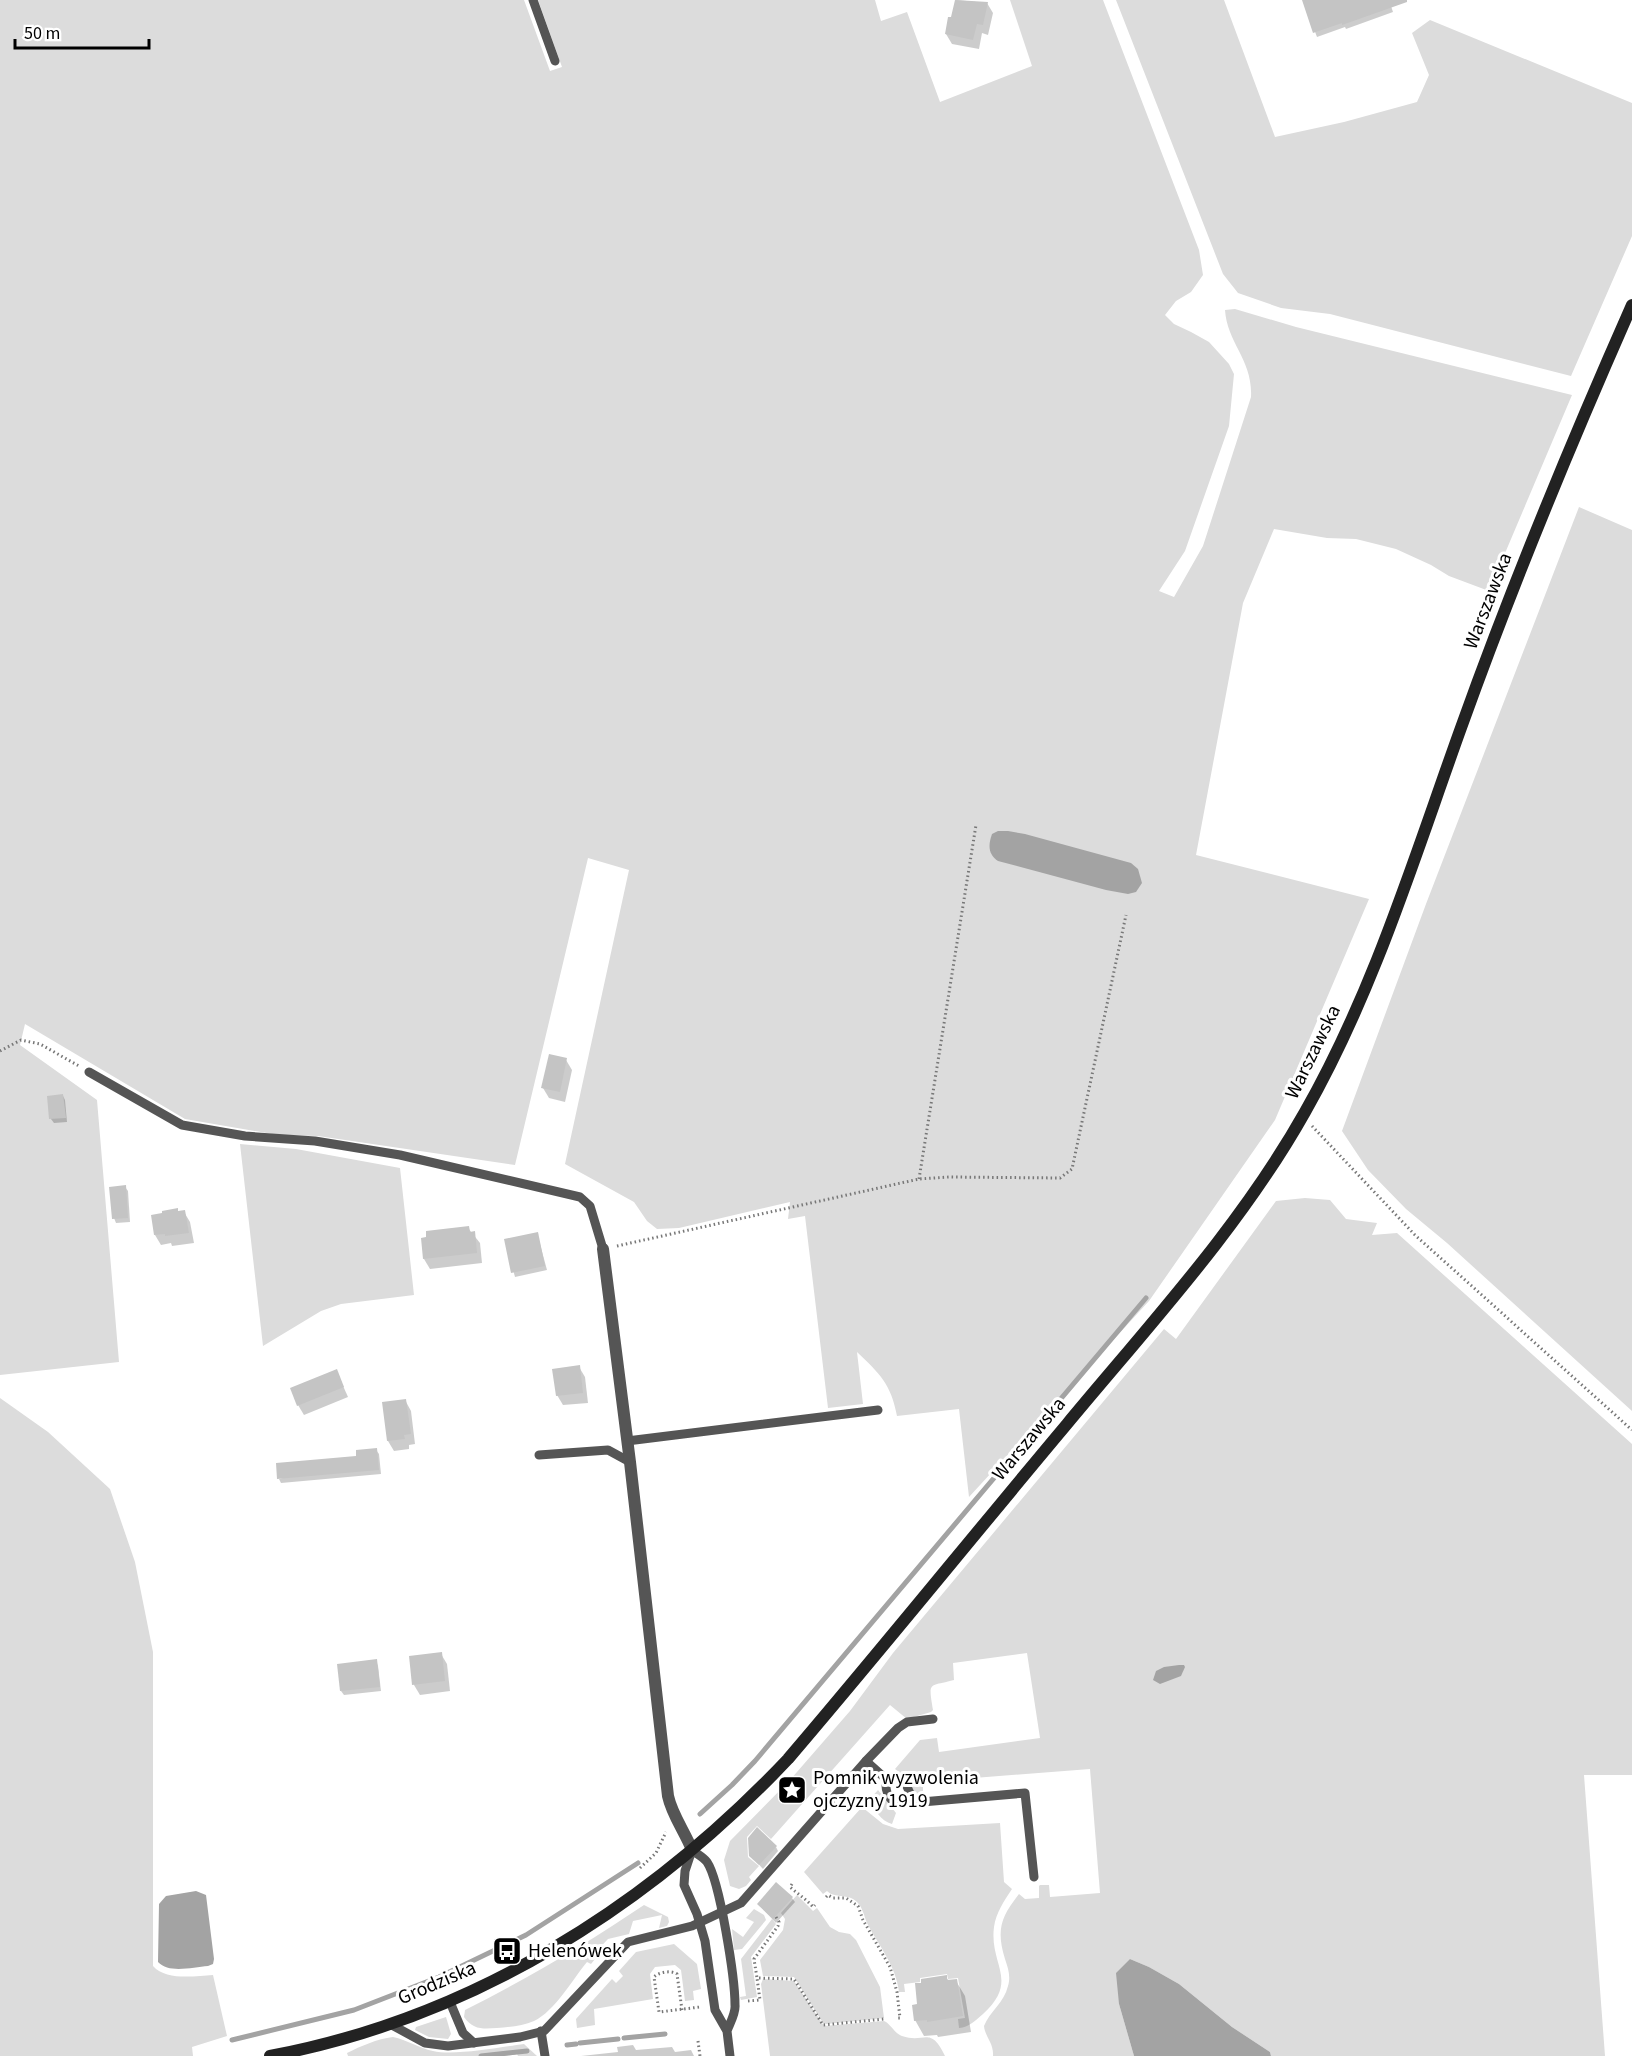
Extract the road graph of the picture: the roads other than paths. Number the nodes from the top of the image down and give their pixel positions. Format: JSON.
{"nodes":[{"id":1,"x":533,"y":0,"type":"edge"},
{"id":2,"x":555,"y":61,"type":"dead end"},
{"id":3,"x":1632,"y":305,"type":"edge"},
{"id":4,"x":89,"y":1072,"type":"road end"},
{"id":5,"x":603,"y":1249,"type":"joint"},
{"id":6,"x":878,"y":1410,"type":"dead end"},
{"id":7,"x":627,"y":1441,"type":"junction"},
{"id":8,"x":539,"y":1455,"type":"dead end"},
{"id":9,"x":630,"y":1462,"type":"junction"},
{"id":10,"x":933,"y":1719,"type":"dead end"},
{"id":11,"x":866,"y":1761,"type":"junction"},
{"id":12,"x":886,"y":1779,"type":"junction"},
{"id":13,"x":914,"y":1802,"type":"junction"},
{"id":14,"x":692,"y":1851,"type":"junction"},
{"id":15,"x":1034,"y":1877,"type":"dead end"},
{"id":16,"x":721,"y":1913,"type":"junction"},
{"id":17,"x":700,"y":1922,"type":"junction"},
{"id":18,"x":450,"y":2002,"type":"junction"},
{"id":19,"x":390,"y":2024,"type":"junction"},
{"id":20,"x":542,"y":2031,"type":"junction"},
{"id":21,"x":727,"y":2031,"type":"junction"},
{"id":22,"x":474,"y":2043,"type":"junction"},
{"id":23,"x":270,"y":2056,"type":"edge"},
{"id":24,"x":545,"y":2056,"type":"edge"},
{"id":25,"x":730,"y":2056,"type":"edge"}],
"edges":[{"from":1,"to":2,"type":"lane"},
{"from":3,"to":14,"type":"main road","name":"Warszawska"},
{"from":4,"to":5,"type":"lane"},
{"from":5,"to":7,"type":"street"},
{"from":6,"to":7,"type":"lane"},
{"from":7,"to":9,"type":"street"},
{"from":8,"to":9,"type":"lane"},
{"from":9,"to":14,"type":"street"},
{"from":10,"to":11,"type":"lane"},
{"from":11,"to":12,"type":"lane"},
{"from":11,"to":16,"type":"lane"},
{"from":12,"to":13,"type":"lane"},
{"from":12,"to":13,"type":"lane"},
{"from":13,"to":15,"type":"lane"},
{"from":14,"to":16,"type":"lane"},
{"from":14,"to":17,"type":"lane"},
{"from":14,"to":18,"type":"main road","name":"Grodziska"},
{"from":16,"to":17,"type":"lane"},
{"from":16,"to":21,"type":"lane"},
{"from":17,"to":20,"type":"lane"},
{"from":17,"to":21,"type":"lane"},
{"from":18,"to":19,"type":"main road","name":"Grodziska"},
{"from":18,"to":22,"type":"lane"},
{"from":19,"to":22,"type":"lane"},
{"from":19,"to":23,"type":"main road","name":"Grodziska"},
{"from":20,"to":22,"type":"lane"},
{"from":20,"to":24,"type":"lane"},
{"from":21,"to":25,"type":"lane"}]}
